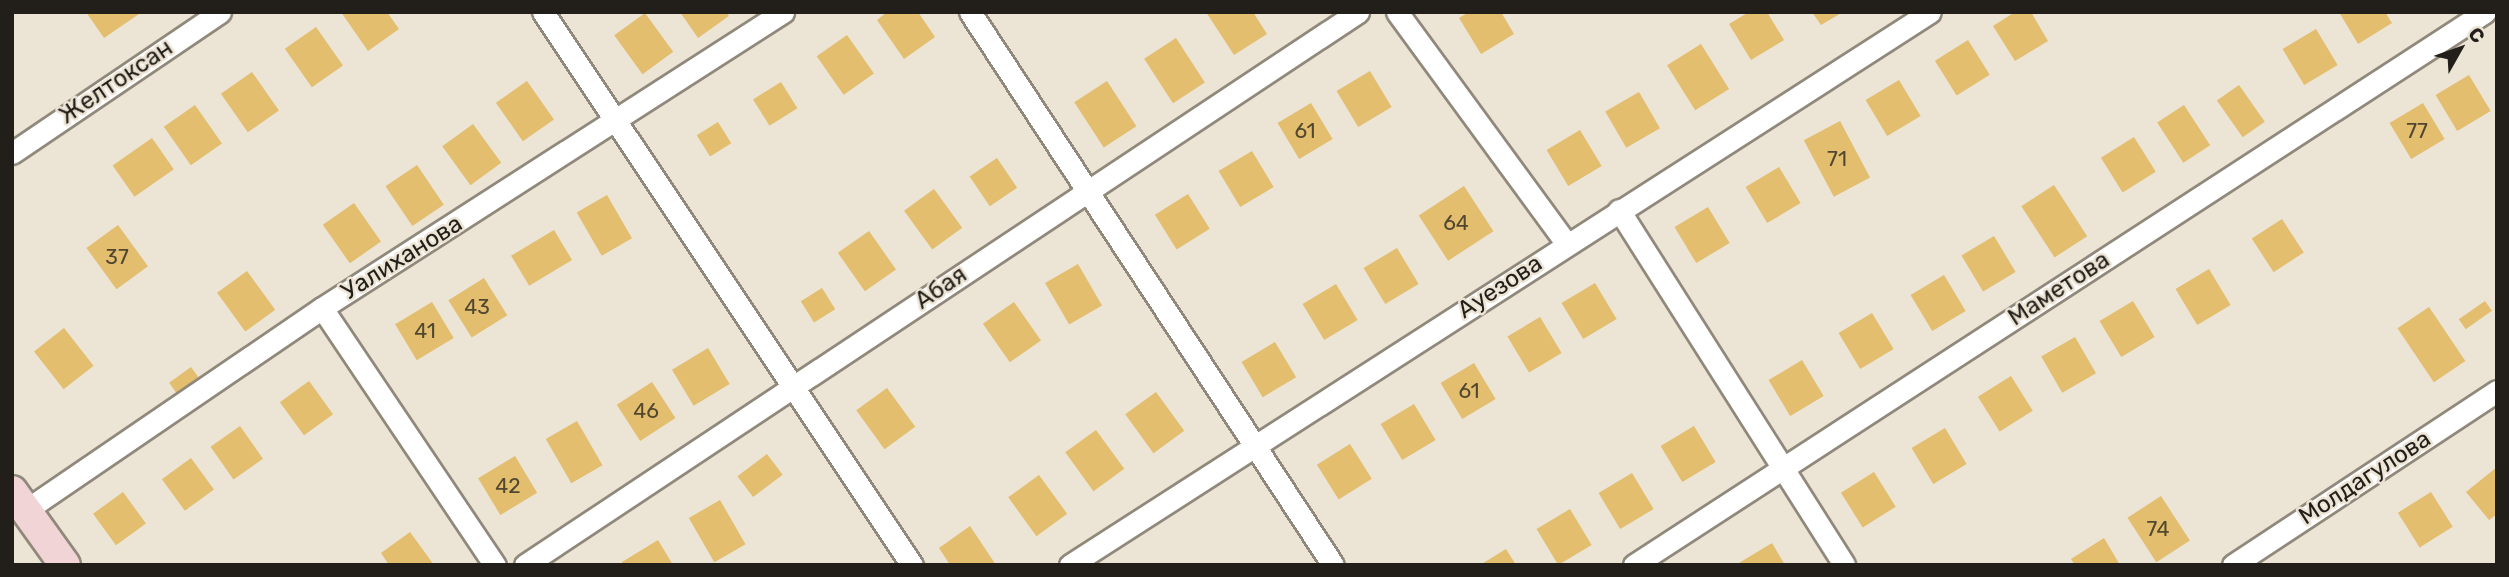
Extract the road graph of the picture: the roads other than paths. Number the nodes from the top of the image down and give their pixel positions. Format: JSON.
{"nodes":[{"id":1,"x":220,"y":12,"type":"edge"},
{"id":2,"x":544,"y":12,"type":"edge"},
{"id":3,"x":783,"y":12,"type":"edge"},
{"id":4,"x":970,"y":12,"type":"edge"},
{"id":5,"x":1358,"y":12,"type":"edge"},
{"id":6,"x":1397,"y":12,"type":"edge"},
{"id":7,"x":1930,"y":12,"type":"edge"},
{"id":8,"x":2485,"y":12,"type":"edge"},
{"id":9,"x":617,"y":122,"type":"junction"},
{"id":10,"x":12,"y":153,"type":"edge"},
{"id":11,"x":1088,"y":190,"type":"junction"},
{"id":12,"x":1619,"y":210,"type":"junction"},
{"id":13,"x":1567,"y":244,"type":"junction"},
{"id":14,"x":322,"y":308,"type":"junction"},
{"id":15,"x":795,"y":385,"type":"junction"},
{"id":16,"x":2497,"y":391,"type":"edge"},
{"id":17,"x":1255,"y":445,"type":"junction"},
{"id":18,"x":1786,"y":467,"type":"junction"},
{"id":19,"x":19,"y":501,"type":"edge"},
{"id":20,"x":65,"y":565,"type":"edge"},
{"id":21,"x":495,"y":565,"type":"edge"},
{"id":22,"x":525,"y":565,"type":"edge"},
{"id":23,"x":912,"y":565,"type":"edge"},
{"id":24,"x":1070,"y":565,"type":"edge"},
{"id":25,"x":1333,"y":565,"type":"edge"},
{"id":26,"x":1633,"y":565,"type":"edge"},
{"id":27,"x":1844,"y":565,"type":"edge"},
{"id":28,"x":2233,"y":565,"type":"edge"}],
"edges":[{"from":1,"to":10,"type":"street","name":"Желтоксан"},
{"from":2,"to":9,"type":"street"},
{"from":3,"to":9,"type":"street","name":"Уалиханова"},
{"from":4,"to":11,"type":"street"},
{"from":5,"to":11,"type":"street","name":"Абая"},
{"from":6,"to":13,"type":"street"},
{"from":7,"to":12,"type":"street","name":"Ауезова"},
{"from":8,"to":18,"type":"street","name":"Маметова"},
{"from":9,"to":14,"type":"street","name":"Уалиханова"},
{"from":9,"to":15,"type":"street"},
{"from":11,"to":15,"type":"street","name":"Абая"},
{"from":11,"to":17,"type":"street"},
{"from":12,"to":13,"type":"street","name":"Ауезова"},
{"from":12,"to":18,"type":"street"},
{"from":13,"to":17,"type":"street","name":"Ауезова"},
{"from":14,"to":19,"type":"street","name":"Уалиханова"},
{"from":14,"to":21,"type":"street"},
{"from":15,"to":22,"type":"street","name":"Абая"},
{"from":15,"to":23,"type":"street"},
{"from":16,"to":28,"type":"street","name":"Молдагулова"},
{"from":17,"to":24,"type":"street","name":"Ауезова"},
{"from":17,"to":25,"type":"street"},
{"from":18,"to":26,"type":"street","name":"Маметова"},
{"from":18,"to":27,"type":"street"},
{"from":19,"to":20,"type":"street"}]}
